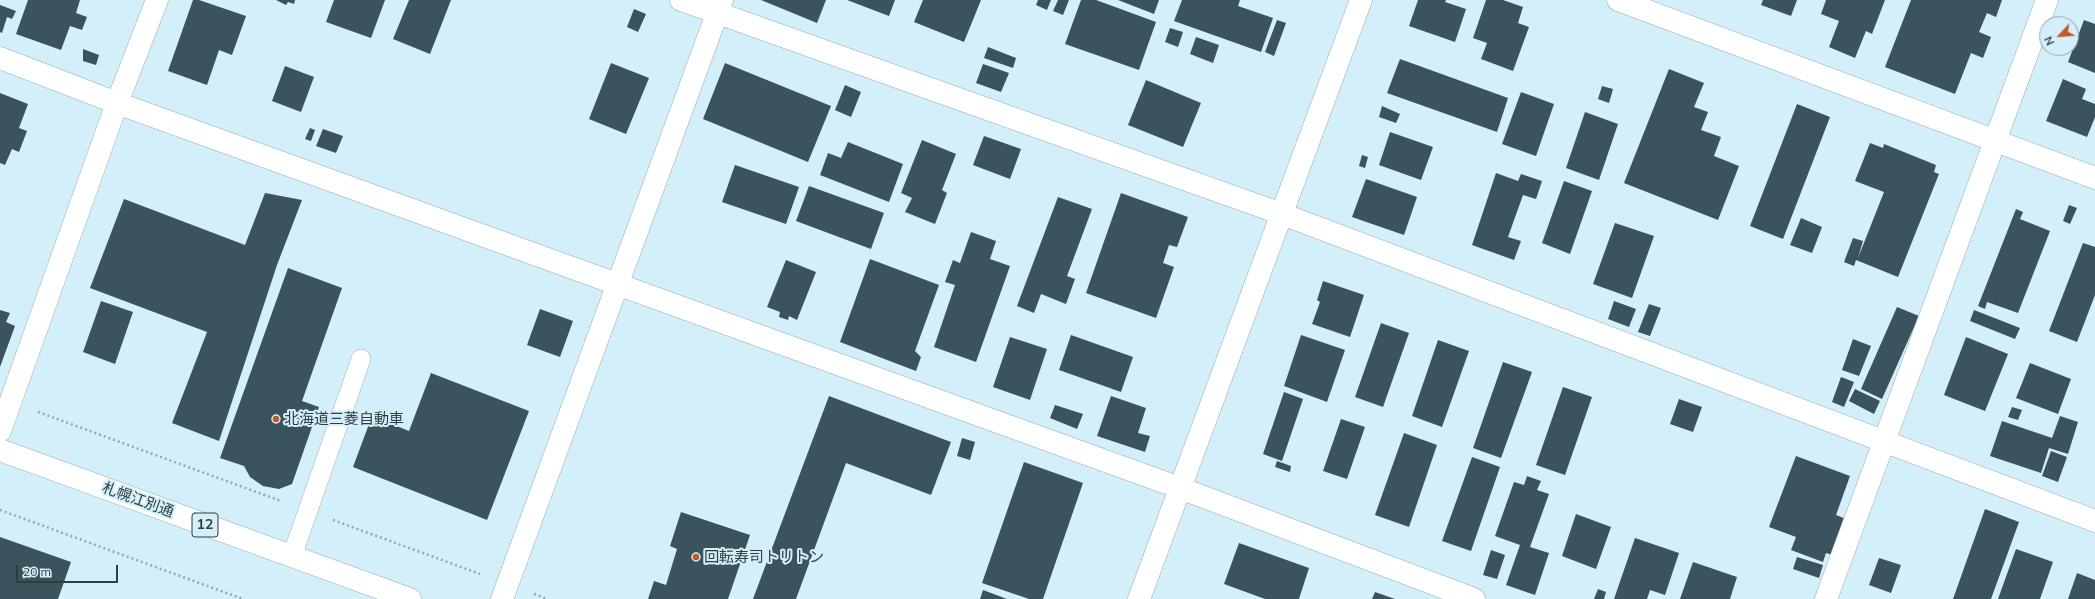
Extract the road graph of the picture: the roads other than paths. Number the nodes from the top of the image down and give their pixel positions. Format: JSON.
{"nodes":[{"id":1,"x":157,"y":0,"type":"edge"},
{"id":2,"x":681,"y":0,"type":"edge"},
{"id":3,"x":1361,"y":0,"type":"edge"},
{"id":4,"x":1618,"y":0,"type":"edge"},
{"id":5,"x":2047,"y":0,"type":"edge"},
{"id":6,"x":720,"y":7,"type":"edge"},
{"id":7,"x":0,"y":58,"type":"edge"},
{"id":8,"x":117,"y":103,"type":"junction"},
{"id":9,"x":1995,"y":141,"type":"junction"},
{"id":10,"x":2095,"y":178,"type":"edge"},
{"id":11,"x":1282,"y":214,"type":"junction"},
{"id":12,"x":617,"y":286,"type":"junction"},
{"id":13,"x":361,"y":359,"type":"dead end"},
{"id":14,"x":0,"y":431,"type":"edge"},
{"id":15,"x":1884,"y":442,"type":"junction"},
{"id":16,"x":0,"y":450,"type":"edge"},
{"id":17,"x":1180,"y":488,"type":"junction"},
{"id":18,"x":2095,"y":521,"type":"edge"},
{"id":19,"x":292,"y":556,"type":"junction"},
{"id":20,"x":504,"y":592,"type":"edge"},
{"id":21,"x":410,"y":599,"type":"edge"},
{"id":22,"x":1139,"y":599,"type":"edge"},
{"id":23,"x":1474,"y":599,"type":"edge"},
{"id":24,"x":1826,"y":599,"type":"edge"}],
"edges":[{"from":1,"to":8,"type":"main road"},
{"from":2,"to":6,"type":"main road"},
{"from":3,"to":11,"type":"main road"},
{"from":4,"to":9,"type":"main road"},
{"from":5,"to":9,"type":"main road"},
{"from":6,"to":11,"type":"main road"},
{"from":6,"to":12,"type":"main road"},
{"from":7,"to":8,"type":"main road"},
{"from":8,"to":12,"type":"main road"},
{"from":8,"to":14,"type":"main road"},
{"from":9,"to":10,"type":"main road"},
{"from":9,"to":15,"type":"main road"},
{"from":11,"to":15,"type":"main road"},
{"from":11,"to":17,"type":"main road"},
{"from":12,"to":17,"type":"main road"},
{"from":12,"to":20,"type":"main road"},
{"from":13,"to":19,"type":"lane"},
{"from":15,"to":18,"type":"main road"},
{"from":15,"to":24,"type":"main road"},
{"from":16,"to":19,"type":"main road","name":"札幌江別通","number":"12"},
{"from":17,"to":22,"type":"main road"},
{"from":17,"to":23,"type":"main road"},
{"from":19,"to":21,"type":"main road","name":"札幌江別通","number":"12"}]}
